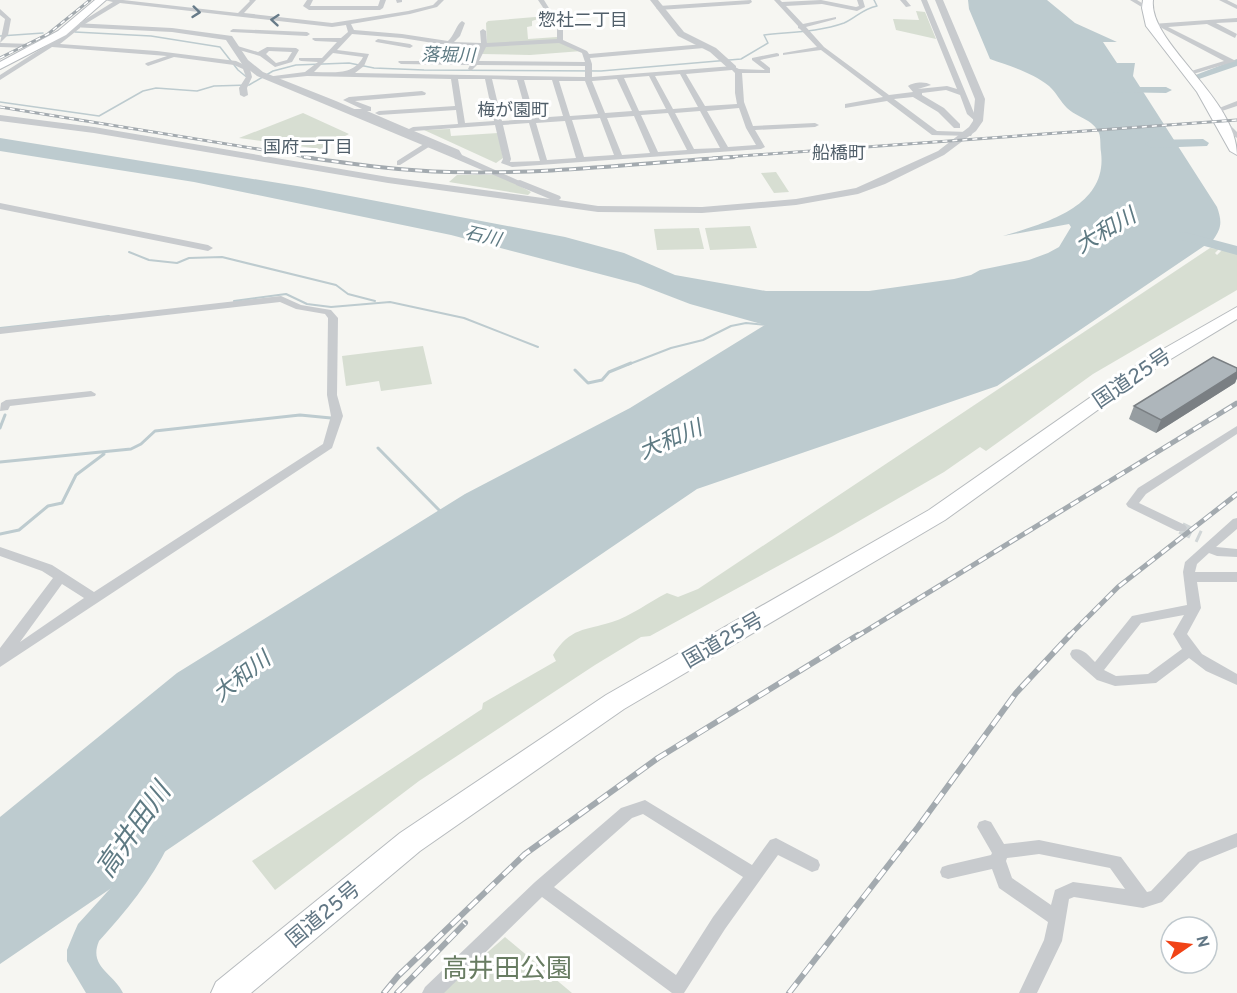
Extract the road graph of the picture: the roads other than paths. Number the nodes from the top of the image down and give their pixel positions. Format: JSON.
{"nodes":[{"id":1,"x":101,"y":0,"type":"edge"},
{"id":2,"x":107,"y":0,"type":"edge"},
{"id":3,"x":252,"y":0,"type":"edge"},
{"id":4,"x":310,"y":0,"type":"edge"},
{"id":5,"x":337,"y":0,"type":"edge"},
{"id":6,"x":383,"y":0,"type":"edge"},
{"id":7,"x":441,"y":0,"type":"edge"},
{"id":8,"x":541,"y":0,"type":"edge"},
{"id":9,"x":654,"y":0,"type":"edge"},
{"id":10,"x":748,"y":0,"type":"edge"},
{"id":11,"x":860,"y":0,"type":"edge"},
{"id":12,"x":903,"y":0,"type":"edge"},
{"id":13,"x":924,"y":0,"type":"edge"},
{"id":14,"x":939,"y":0,"type":"edge"},
{"id":15,"x":1133,"y":0,"type":"edge"},
{"id":16,"x":1222,"y":0,"type":"edge"},
{"id":17,"x":119,"y":1,"type":"edge"},
{"id":18,"x":735,"y":1,"type":"edge"},
{"id":19,"x":710,"y":2,"type":"edge"},
{"id":20,"x":778,"y":2,"type":"edge"},
{"id":21,"x":838,"y":3,"type":"edge"},
{"id":22,"x":1148,"y":4,"type":"edge"},
{"id":23,"x":908,"y":6,"type":"dead end"},
{"id":24,"x":819,"y":7,"type":"edge"},
{"id":25,"x":331,"y":8,"type":"junction"},
{"id":26,"x":353,"y":8,"type":"junction"},
{"id":27,"x":659,"y":8,"type":"junction"},
{"id":28,"x":1237,"y":8,"type":"edge"},
{"id":29,"x":0,"y":11,"type":"edge"},
{"id":30,"x":408,"y":13,"type":"junction"},
{"id":31,"x":852,"y":15,"type":"dead end"},
{"id":32,"x":238,"y":16,"type":"junction"},
{"id":33,"x":249,"y":18,"type":"junction"},
{"id":34,"x":834,"y":18,"type":"dead end"},
{"id":35,"x":1237,"y":20,"type":"edge"},
{"id":36,"x":411,"y":21,"type":"dead end"},
{"id":37,"x":822,"y":21,"type":"junction"},
{"id":38,"x":1207,"y":22,"type":"junction"},
{"id":39,"x":462,"y":23,"type":"dead end"},
{"id":40,"x":316,"y":24,"type":"junction"},
{"id":41,"x":346,"y":24,"type":"junction"},
{"id":42,"x":78,"y":25,"type":"junction"},
{"id":43,"x":1157,"y":26,"type":"junction"},
{"id":44,"x":407,"y":28,"type":"dead end"},
{"id":45,"x":804,"y":30,"type":"junction"},
{"id":46,"x":483,"y":31,"type":"dead end"},
{"id":47,"x":351,"y":32,"type":"junction"},
{"id":48,"x":62,"y":33,"type":"junction"},
{"id":49,"x":281,"y":33,"type":"junction"},
{"id":50,"x":307,"y":34,"type":"junction"},
{"id":51,"x":3,"y":36,"type":"edge"},
{"id":52,"x":402,"y":36,"type":"junction"},
{"id":53,"x":1224,"y":38,"type":"dead end"},
{"id":54,"x":232,"y":39,"type":"junction"},
{"id":55,"x":315,"y":39,"type":"dead end"},
{"id":56,"x":342,"y":39,"type":"junction"},
{"id":57,"x":1236,"y":40,"type":"edge"},
{"id":58,"x":560,"y":41,"type":"junction"},
{"id":59,"x":449,"y":44,"type":"junction"},
{"id":60,"x":484,"y":45,"type":"junction"},
{"id":61,"x":32,"y":46,"type":"dead end"},
{"id":62,"x":50,"y":46,"type":"junction"},
{"id":63,"x":410,"y":46,"type":"dead end"},
{"id":64,"x":704,"y":46,"type":"junction"},
{"id":65,"x":822,"y":48,"type":"junction"},
{"id":66,"x":330,"y":51,"type":"junction"},
{"id":67,"x":262,"y":54,"type":"dead end"},
{"id":68,"x":175,"y":56,"type":"junction"},
{"id":69,"x":301,"y":59,"type":"dead end"},
{"id":70,"x":401,"y":62,"type":"dead end"},
{"id":71,"x":1235,"y":62,"type":"edge"},
{"id":72,"x":322,"y":63,"type":"junction"},
{"id":73,"x":148,"y":64,"type":"dead end"},
{"id":74,"x":0,"y":66,"type":"edge"},
{"id":75,"x":473,"y":67,"type":"junction"},
{"id":76,"x":249,"y":68,"type":"junction"},
{"id":77,"x":589,"y":68,"type":"junction"},
{"id":78,"x":735,"y":70,"type":"junction"},
{"id":79,"x":682,"y":72,"type":"junction"},
{"id":80,"x":1190,"y":73,"type":"junction"},
{"id":81,"x":307,"y":74,"type":"junction"},
{"id":82,"x":651,"y":74,"type":"junction"},
{"id":83,"x":348,"y":76,"type":"junction"},
{"id":84,"x":620,"y":77,"type":"junction"},
{"id":85,"x":0,"y":78,"type":"edge"},
{"id":86,"x":268,"y":78,"type":"junction"},
{"id":87,"x":420,"y":78,"type":"junction"},
{"id":88,"x":454,"y":78,"type":"junction"},
{"id":89,"x":466,"y":78,"type":"junction"},
{"id":90,"x":488,"y":78,"type":"junction"},
{"id":91,"x":520,"y":78,"type":"junction"},
{"id":92,"x":555,"y":79,"type":"junction"},
{"id":93,"x":927,"y":85,"type":"dead end"},
{"id":94,"x":422,"y":93,"type":"junction"},
{"id":95,"x":915,"y":93,"type":"junction"},
{"id":96,"x":963,"y":94,"type":"junction"},
{"id":97,"x":244,"y":95,"type":"dead end"},
{"id":98,"x":350,"y":98,"type":"junction"},
{"id":99,"x":888,"y":98,"type":"junction"},
{"id":100,"x":1237,"y":103,"type":"edge"},
{"id":101,"x":741,"y":106,"type":"junction"},
{"id":102,"x":848,"y":106,"type":"dead end"},
{"id":103,"x":458,"y":108,"type":"junction"},
{"id":104,"x":702,"y":109,"type":"junction"},
{"id":105,"x":425,"y":110,"type":"junction"},
{"id":106,"x":353,"y":111,"type":"junction"},
{"id":107,"x":670,"y":111,"type":"junction"},
{"id":108,"x":1213,"y":112,"type":"junction"},
{"id":109,"x":379,"y":113,"type":"junction"},
{"id":110,"x":636,"y":114,"type":"junction"},
{"id":111,"x":602,"y":116,"type":"junction"},
{"id":112,"x":975,"y":117,"type":"junction"},
{"id":113,"x":0,"y":118,"type":"edge"},
{"id":114,"x":567,"y":118,"type":"junction"},
{"id":115,"x":533,"y":120,"type":"junction"},
{"id":116,"x":498,"y":123,"type":"junction"},
{"id":117,"x":462,"y":125,"type":"junction"},
{"id":118,"x":815,"y":125,"type":"dead end"},
{"id":119,"x":957,"y":126,"type":"junction"},
{"id":120,"x":1221,"y":126,"type":"junction"},
{"id":121,"x":750,"y":128,"type":"junction"},
{"id":122,"x":929,"y":129,"type":"junction"},
{"id":123,"x":411,"y":130,"type":"junction"},
{"id":124,"x":968,"y":134,"type":"junction"},
{"id":125,"x":1237,"y":136,"type":"edge"},
{"id":126,"x":429,"y":144,"type":"junction"},
{"id":127,"x":725,"y":149,"type":"junction"},
{"id":128,"x":1237,"y":151,"type":"edge"},
{"id":129,"x":691,"y":152,"type":"junction"},
{"id":130,"x":655,"y":154,"type":"junction"},
{"id":131,"x":459,"y":157,"type":"junction"},
{"id":132,"x":619,"y":157,"type":"junction"},
{"id":133,"x":581,"y":160,"type":"junction"},
{"id":134,"x":544,"y":162,"type":"junction"},
{"id":135,"x":400,"y":163,"type":"dead end"},
{"id":136,"x":520,"y":183,"type":"joint"},
{"id":137,"x":540,"y":192,"type":"junction"},
{"id":138,"x":528,"y":200,"type":"junction"},
{"id":139,"x":0,"y":206,"type":"edge"},
{"id":140,"x":580,"y":207,"type":"junction"},
{"id":141,"x":208,"y":248,"type":"dead end"},
{"id":142,"x":1237,"y":312,"type":"edge"},
{"id":143,"x":0,"y":331,"type":"edge"},
{"id":144,"x":91,"y":394,"type":"dead end"},
{"id":145,"x":1,"y":411,"type":"edge"},
{"id":146,"x":1237,"y":429,"type":"edge"},
{"id":147,"x":1237,"y":522,"type":"edge"},
{"id":148,"x":1181,"y":528,"type":"tunnel mouth"},
{"id":149,"x":1237,"y":536,"type":"edge"},
{"id":150,"x":1211,"y":541,"type":"junction"},
{"id":151,"x":0,"y":551,"type":"edge"},
{"id":152,"x":1237,"y":553,"type":"edge"},
{"id":153,"x":61,"y":576,"type":"junction"},
{"id":154,"x":1237,"y":577,"type":"edge"},
{"id":155,"x":1191,"y":578,"type":"junction"},
{"id":156,"x":94,"y":598,"type":"junction"},
{"id":157,"x":1194,"y":608,"type":"junction"},
{"id":158,"x":1188,"y":651,"type":"junction"},
{"id":159,"x":1077,"y":654,"type":"dead end"},
{"id":160,"x":0,"y":660,"type":"edge"},
{"id":161,"x":1096,"y":670,"type":"junction"},
{"id":162,"x":1237,"y":680,"type":"edge"},
{"id":163,"x":985,"y":827,"type":"dead end"},
{"id":164,"x":1237,"y":840,"type":"edge"},
{"id":165,"x":999,"y":856,"type":"junction"},
{"id":166,"x":812,"y":866,"type":"dead end"},
{"id":167,"x":948,"y":872,"type":"dead end"},
{"id":168,"x":754,"y":875,"type":"junction"},
{"id":169,"x":541,"y":887,"type":"junction"},
{"id":170,"x":1143,"y":900,"type":"junction"},
{"id":171,"x":1057,"y":919,"type":"junction"},
{"id":172,"x":227,"y":993,"type":"edge"},
{"id":173,"x":431,"y":993,"type":"edge"},
{"id":174,"x":1028,"y":993,"type":"edge"}],
"edges":[{"from":1,"to":42,"type":"main road"},
{"from":2,"to":17,"type":"street"},
{"from":3,"to":32,"type":"street"},
{"from":4,"to":25,"type":"street"},
{"from":5,"to":25,"type":"street"},
{"from":6,"to":26,"type":"street"},
{"from":7,"to":30,"type":"street"},
{"from":8,"to":58,"type":"street"},
{"from":9,"to":27,"type":"street"},
{"from":10,"to":18,"type":"street"},
{"from":11,"to":21,"type":"street"},
{"from":12,"to":23,"type":"street"},
{"from":13,"to":96,"type":"street"},
{"from":14,"to":112,"type":"street"},
{"from":15,"to":22,"type":"street"},
{"from":16,"to":28,"type":"street"},
{"from":17,"to":32,"type":"street","one_way":true},
{"from":17,"to":42,"type":"street"},
{"from":18,"to":19,"type":"street"},
{"from":19,"to":27,"type":"street"},
{"from":20,"to":24,"type":"street"},
{"from":20,"to":45,"type":"street"},
{"from":21,"to":24,"type":"street"},
{"from":22,"to":43,"type":"highway"},
{"from":24,"to":31,"type":"street"},
{"from":24,"to":37,"type":"street"},
{"from":25,"to":26,"type":"street"},
{"from":26,"to":41,"type":"street"},
{"from":27,"to":64,"type":"street"},
{"from":29,"to":51,"type":"street"},
{"from":30,"to":36,"type":"street"},
{"from":30,"to":41,"type":"street"},
{"from":32,"to":33,"type":"street"},
{"from":40,"to":33,"type":"street","one_way":true},
{"from":33,"to":54,"type":"street"},
{"from":34,"to":37,"type":"street"},
{"from":35,"to":38,"type":"street"},
{"from":37,"to":45,"type":"street"},
{"from":38,"to":43,"type":"street"},
{"from":38,"to":57,"type":"street"},
{"from":39,"to":59,"type":"street"},
{"from":40,"to":41,"type":"street"},
{"from":40,"to":50,"type":"street"},
{"from":41,"to":47,"type":"street"},
{"from":42,"to":48,"type":"main road"},
{"from":42,"to":54,"type":"street"},
{"from":42,"to":62,"type":"street"},
{"from":43,"to":71,"type":"street"},
{"from":43,"to":80,"type":"highway"},
{"from":44,"to":52,"type":"street"},
{"from":45,"to":65,"type":"street"},
{"from":46,"to":60,"type":"street"},
{"from":47,"to":52,"type":"street"},
{"from":47,"to":56,"type":"street"},
{"from":48,"to":62,"type":"street"},
{"from":48,"to":74,"type":"main road"},
{"from":49,"to":50,"type":"street"},
{"from":49,"to":50,"type":"street"},
{"from":49,"to":54,"type":"street"},
{"from":51,"to":61,"type":"street"},
{"from":52,"to":59,"type":"street"},
{"from":53,"to":57,"type":"street"},
{"from":54,"to":67,"type":"street"},
{"from":54,"to":76,"type":"street"},
{"from":55,"to":56,"type":"street"},
{"from":56,"to":63,"type":"street"},
{"from":56,"to":66,"type":"street"},
{"from":58,"to":60,"type":"street"},
{"from":58,"to":77,"type":"street"},
{"from":59,"to":60,"type":"street"},
{"from":60,"to":75,"type":"street"},
{"from":62,"to":68,"type":"street"},
{"from":62,"to":85,"type":"street"},
{"from":64,"to":77,"type":"street"},
{"from":64,"to":78,"type":"street"},
{"from":65,"to":78,"type":"street"},
{"from":65,"to":99,"type":"street"},
{"from":66,"to":72,"type":"street"},
{"from":66,"to":83,"type":"street"},
{"from":68,"to":73,"type":"street"},
{"from":68,"to":76,"type":"street"},
{"from":69,"to":72,"type":"street"},
{"from":70,"to":75,"type":"street"},
{"from":71,"to":80,"type":"street"},
{"from":72,"to":81,"type":"street"},
{"from":75,"to":77,"type":"street"},
{"from":75,"to":89,"type":"street"},
{"from":76,"to":86,"type":"street"},
{"from":76,"to":97,"type":"street"},
{"from":77,"to":84,"type":"street"},
{"from":77,"to":92,"type":"street"},
{"from":77,"to":111,"type":"street"},
{"from":78,"to":79,"type":"street"},
{"from":78,"to":101,"type":"street"},
{"from":79,"to":82,"type":"street"},
{"from":79,"to":104,"type":"street"},
{"from":80,"to":108,"type":"highway"},
{"from":81,"to":83,"type":"street"},
{"from":81,"to":86,"type":"street"},
{"from":82,"to":84,"type":"street"},
{"from":82,"to":107,"type":"street"},
{"from":83,"to":87,"type":"street"},
{"from":83,"to":98,"type":"street"},
{"from":84,"to":110,"type":"street"},
{"from":86,"to":106,"type":"street"},
{"from":87,"to":88,"type":"street"},
{"from":87,"to":94,"type":"street"},
{"from":88,"to":89,"type":"street"},
{"from":88,"to":103,"type":"street"},
{"from":89,"to":90,"type":"street"},
{"from":90,"to":91,"type":"street"},
{"from":90,"to":116,"type":"street"},
{"from":91,"to":92,"type":"street"},
{"from":91,"to":115,"type":"street"},
{"from":92,"to":114,"type":"street"},
{"from":93,"to":95,"type":"street"},
{"from":94,"to":98,"type":"street"},
{"from":94,"to":105,"type":"street"},
{"from":95,"to":96,"type":"street"},
{"from":95,"to":99,"type":"street"},
{"from":95,"to":119,"type":"street"},
{"from":96,"to":112,"type":"street"},
{"from":98,"to":109,"type":"street"},
{"from":99,"to":102,"type":"street"},
{"from":99,"to":122,"type":"street"},
{"from":100,"to":108,"type":"street"},
{"from":101,"to":104,"type":"street"},
{"from":101,"to":121,"type":"street"},
{"from":103,"to":105,"type":"street"},
{"from":103,"to":117,"type":"street"},
{"from":104,"to":107,"type":"street"},
{"from":104,"to":127,"type":"street"},
{"from":105,"to":109,"type":"street"},
{"from":106,"to":123,"type":"street"},
{"from":106,"to":126,"type":"street"},
{"from":107,"to":110,"type":"street"},
{"from":107,"to":129,"type":"street"},
{"from":108,"to":120,"type":"highway"},
{"from":109,"to":123,"type":"street"},
{"from":110,"to":111,"type":"street"},
{"from":110,"to":130,"type":"street"},
{"from":111,"to":114,"type":"street"},
{"from":111,"to":132,"type":"street"},
{"from":112,"to":119,"type":"street"},
{"from":112,"to":124,"type":"street"},
{"from":113,"to":138,"type":"street"},
{"from":114,"to":115,"type":"street"},
{"from":114,"to":133,"type":"street"},
{"from":115,"to":116,"type":"street"},
{"from":115,"to":134,"type":"street"},
{"from":116,"to":117,"type":"street"},
{"from":116,"to":134,"type":"street"},
{"from":117,"to":123,"type":"street"},
{"from":118,"to":121,"type":"street"},
{"from":119,"to":122,"type":"street"},
{"from":120,"to":125,"type":"street"},
{"from":120,"to":128,"type":"highway"},
{"from":121,"to":127,"type":"street"},
{"from":122,"to":124,"type":"street"},
{"from":123,"to":131,"type":"street"},
{"from":124,"to":140,"type":"street"},
{"from":126,"to":131,"type":"street"},
{"from":126,"to":135,"type":"street"},
{"from":127,"to":129,"type":"street"},
{"from":129,"to":130,"type":"street"},
{"from":130,"to":132,"type":"street"},
{"from":131,"to":136,"type":"street"},
{"from":132,"to":133,"type":"street"},
{"from":133,"to":134,"type":"street"},
{"from":136,"to":137,"type":"street"},
{"from":137,"to":138,"type":"street"},
{"from":137,"to":140,"type":"street"},
{"from":138,"to":140,"type":"street"},
{"from":139,"to":141,"type":"street"},
{"from":142,"to":172,"type":"highway","name":"国道25号"},
{"from":143,"to":156,"type":"street"},
{"from":144,"to":145,"type":"street"},
{"from":146,"to":148,"type":"street"},
{"from":147,"to":150,"type":"street"},
{"from":149,"to":150,"type":"street"},
{"from":150,"to":152,"type":"street"},
{"from":150,"to":155,"type":"street"},
{"from":151,"to":153,"type":"street"},
{"from":153,"to":156,"type":"street"},
{"from":153,"to":160,"type":"street"},
{"from":154,"to":155,"type":"street"},
{"from":155,"to":157,"type":"street"},
{"from":156,"to":160,"type":"street"},
{"from":157,"to":158,"type":"street"},
{"from":157,"to":161,"type":"street"},
{"from":158,"to":161,"type":"street"},
{"from":158,"to":162,"type":"street"},
{"from":159,"to":161,"type":"street"},
{"from":163,"to":165,"type":"street"},
{"from":164,"to":170,"type":"street"},
{"from":165,"to":167,"type":"street"},
{"from":165,"to":170,"type":"street"},
{"from":165,"to":171,"type":"street"},
{"from":166,"to":168,"type":"street"},
{"from":168,"to":169,"type":"street"},
{"from":168,"to":169,"type":"street"},
{"from":169,"to":173,"type":"street"},
{"from":170,"to":171,"type":"street"},
{"from":171,"to":174,"type":"street"}]}
